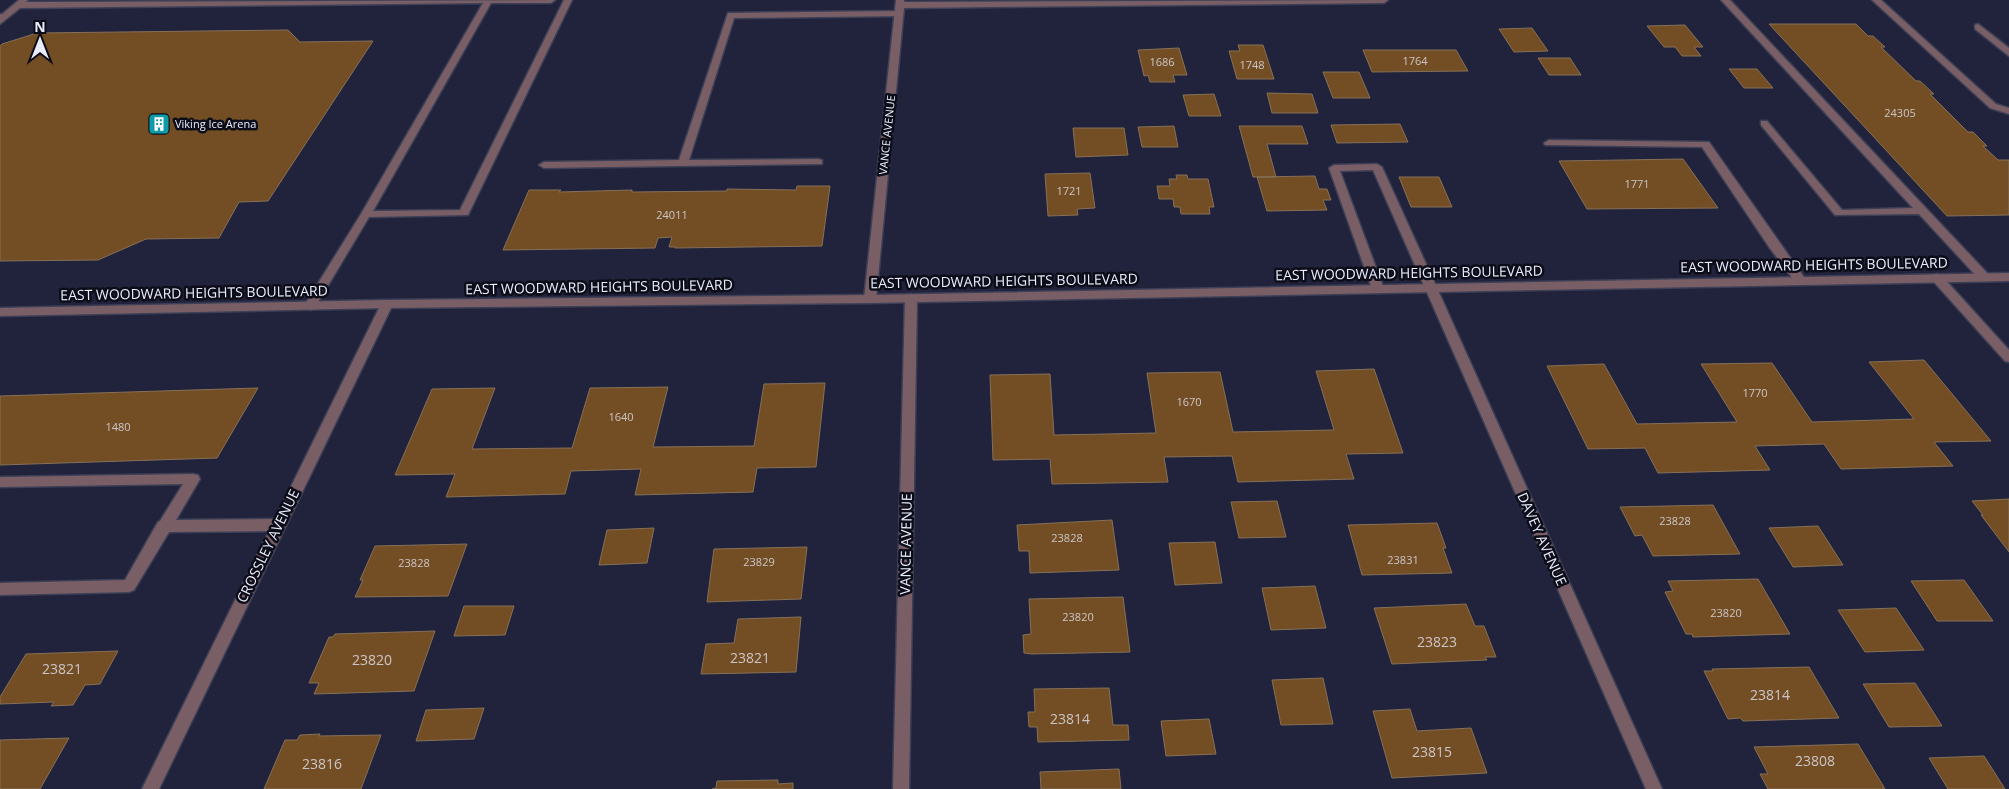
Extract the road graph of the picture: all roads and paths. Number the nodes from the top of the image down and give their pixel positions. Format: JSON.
{"nodes":[{"id":1,"x":489,"y":0,"type":"edge"},
{"id":2,"x":551,"y":0,"type":"edge"},
{"id":3,"x":568,"y":0,"type":"edge"},
{"id":4,"x":1384,"y":0,"type":"edge"},
{"id":5,"x":1725,"y":0,"type":"edge"},
{"id":6,"x":1876,"y":0,"type":"edge"},
{"id":7,"x":994,"y":2,"type":"edge"},
{"id":8,"x":21,"y":3,"type":"edge"},
{"id":9,"x":900,"y":6,"type":"edge"},
{"id":10,"x":1,"y":18,"type":"edge"},
{"id":11,"x":1978,"y":27,"type":"dead end"},
{"id":12,"x":2009,"y":53,"type":"edge"},
{"id":13,"x":2009,"y":111,"type":"edge"},
{"id":14,"x":1764,"y":124,"type":"dead end"},
{"id":15,"x":1549,"y":143,"type":"dead end"},
{"id":16,"x":818,"y":162,"type":"dead end"},
{"id":17,"x":683,"y":163,"type":"junction"},
{"id":18,"x":544,"y":165,"type":"dead end"},
{"id":19,"x":1922,"y":211,"type":"junction"},
{"id":20,"x":366,"y":214,"type":"junction"},
{"id":21,"x":2009,"y":277,"type":"edge"},
{"id":22,"x":1937,"y":278,"type":"junction"},
{"id":23,"x":1984,"y":278,"type":"junction"},
{"id":24,"x":1800,"y":280,"type":"junction"},
{"id":25,"x":1431,"y":288,"type":"junction"},
{"id":26,"x":1378,"y":289,"type":"junction"},
{"id":27,"x":911,"y":298,"type":"junction"},
{"id":28,"x":870,"y":299,"type":"junction"},
{"id":29,"x":387,"y":304,"type":"junction"},
{"id":30,"x":310,"y":306,"type":"junction"},
{"id":31,"x":0,"y":312,"type":"edge"},
{"id":32,"x":2009,"y":358,"type":"edge"},
{"id":33,"x":0,"y":482,"type":"edge"},
{"id":34,"x":278,"y":525,"type":"junction"},
{"id":35,"x":163,"y":526,"type":"junction"},
{"id":36,"x":0,"y":589,"type":"edge"},
{"id":37,"x":150,"y":789,"type":"edge"},
{"id":38,"x":901,"y":789,"type":"edge"},
{"id":39,"x":1654,"y":789,"type":"edge"}],
"edges":[{"from":1,"to":2,"type":"street"},
{"from":1,"to":8,"type":"street"},
{"from":1,"to":20,"type":"street"},
{"from":3,"to":20,"type":"street"},
{"from":4,"to":7,"type":"street"},
{"from":5,"to":19,"type":"street"},
{"from":6,"to":13,"type":"street"},
{"from":7,"to":9,"type":"street"},
{"from":8,"to":10,"type":"street"},
{"from":9,"to":17,"type":"street"},
{"from":9,"to":28,"type":"street","name":"VANCE AVENUE"},
{"from":11,"to":12,"type":"street"},
{"from":14,"to":19,"type":"street"},
{"from":15,"to":24,"type":"street"},
{"from":16,"to":17,"type":"street"},
{"from":17,"to":18,"type":"street"},
{"from":19,"to":23,"type":"street"},
{"from":20,"to":30,"type":"street"},
{"from":21,"to":23,"type":"street","name":"EAST WOODWARD HEIGHTS BOULEVARD"},
{"from":22,"to":23,"type":"street","name":"EAST WOODWARD HEIGHTS BOULEVARD"},
{"from":22,"to":24,"type":"street","name":"EAST WOODWARD HEIGHTS BOULEVARD"},
{"from":22,"to":32,"type":"street"},
{"from":24,"to":25,"type":"street","name":"EAST WOODWARD HEIGHTS BOULEVARD"},
{"from":25,"to":26,"type":"street","name":"EAST WOODWARD HEIGHTS BOULEVARD"},
{"from":25,"to":26,"type":"street","name":"DAVEY AVENUE"},
{"from":25,"to":39,"type":"street","name":"DAVEY AVENUE"},
{"from":26,"to":27,"type":"street","name":"EAST WOODWARD HEIGHTS BOULEVARD"},
{"from":27,"to":28,"type":"street","name":"EAST WOODWARD HEIGHTS BOULEVARD"},
{"from":27,"to":38,"type":"street","name":"VANCE AVENUE"},
{"from":28,"to":29,"type":"street","name":"EAST WOODWARD HEIGHTS BOULEVARD"},
{"from":29,"to":30,"type":"street","name":"EAST WOODWARD HEIGHTS BOULEVARD"},
{"from":29,"to":34,"type":"street","name":"CROSSLEY AVENUE"},
{"from":30,"to":31,"type":"street","name":"EAST WOODWARD HEIGHTS BOULEVARD"},
{"from":33,"to":35,"type":"street"},
{"from":34,"to":35,"type":"street"},
{"from":34,"to":37,"type":"street","name":"CROSSLEY AVENUE"},
{"from":35,"to":36,"type":"street"}]}
